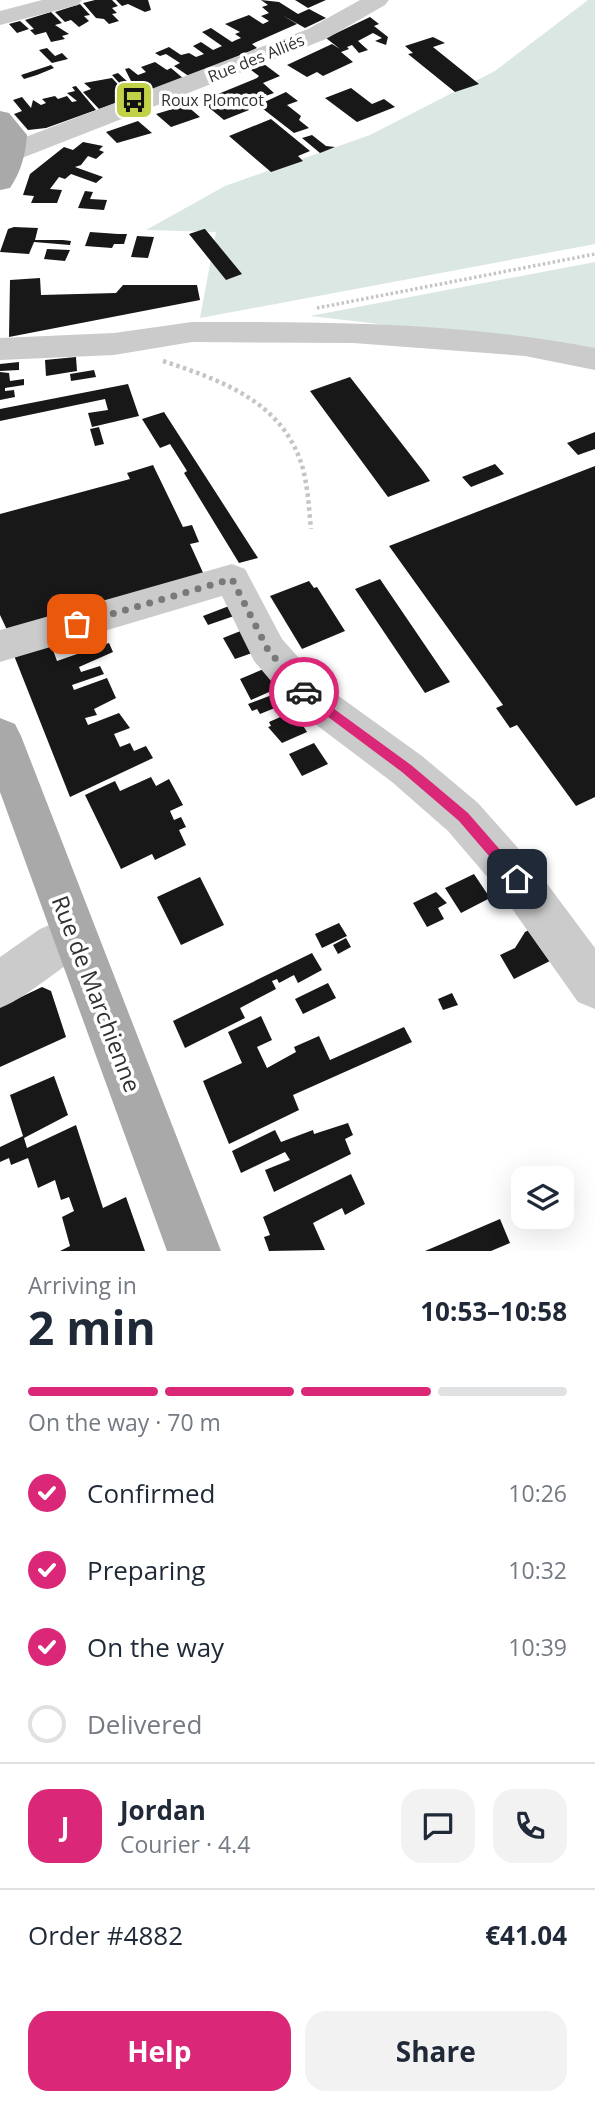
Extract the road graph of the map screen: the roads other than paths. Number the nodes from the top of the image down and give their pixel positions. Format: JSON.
{"nodes":[{"id":1,"x":70,"y":0,"type":"edge"},
{"id":2,"x":377,"y":0,"type":"edge"},
{"id":3,"x":0,"y":18,"type":"edge"},
{"id":4,"x":0,"y":120,"type":"edge"},
{"id":5,"x":12,"y":152,"type":"junction"},
{"id":6,"x":0,"y":182,"type":"edge"},
{"id":7,"x":0,"y":349,"type":"edge"},
{"id":8,"x":595,"y":359,"type":"edge"},
{"id":9,"x":0,"y":646,"type":"edge"},
{"id":10,"x":0,"y":736,"type":"edge"},
{"id":11,"x":75,"y":936,"type":"junction"},
{"id":12,"x":0,"y":985,"type":"edge"},
{"id":13,"x":595,"y":986,"type":"edge"},
{"id":14,"x":194,"y":1251,"type":"edge"}],
"edges":[{"from":1,"to":3,"type":"street"},
{"from":2,"to":5,"type":"street","name":"Rue des Alliés"},
{"from":4,"to":5,"type":"main road"},
{"from":5,"to":6,"type":"main road"},
{"from":7,"to":8,"type":"street"},
{"from":9,"to":13,"type":"street"},
{"from":10,"to":11,"type":"main road","name":"Rue de Marchienne"},
{"from":11,"to":12,"type":"street"},
{"from":11,"to":14,"type":"main road","name":"Rue de Marchienne"}]}
